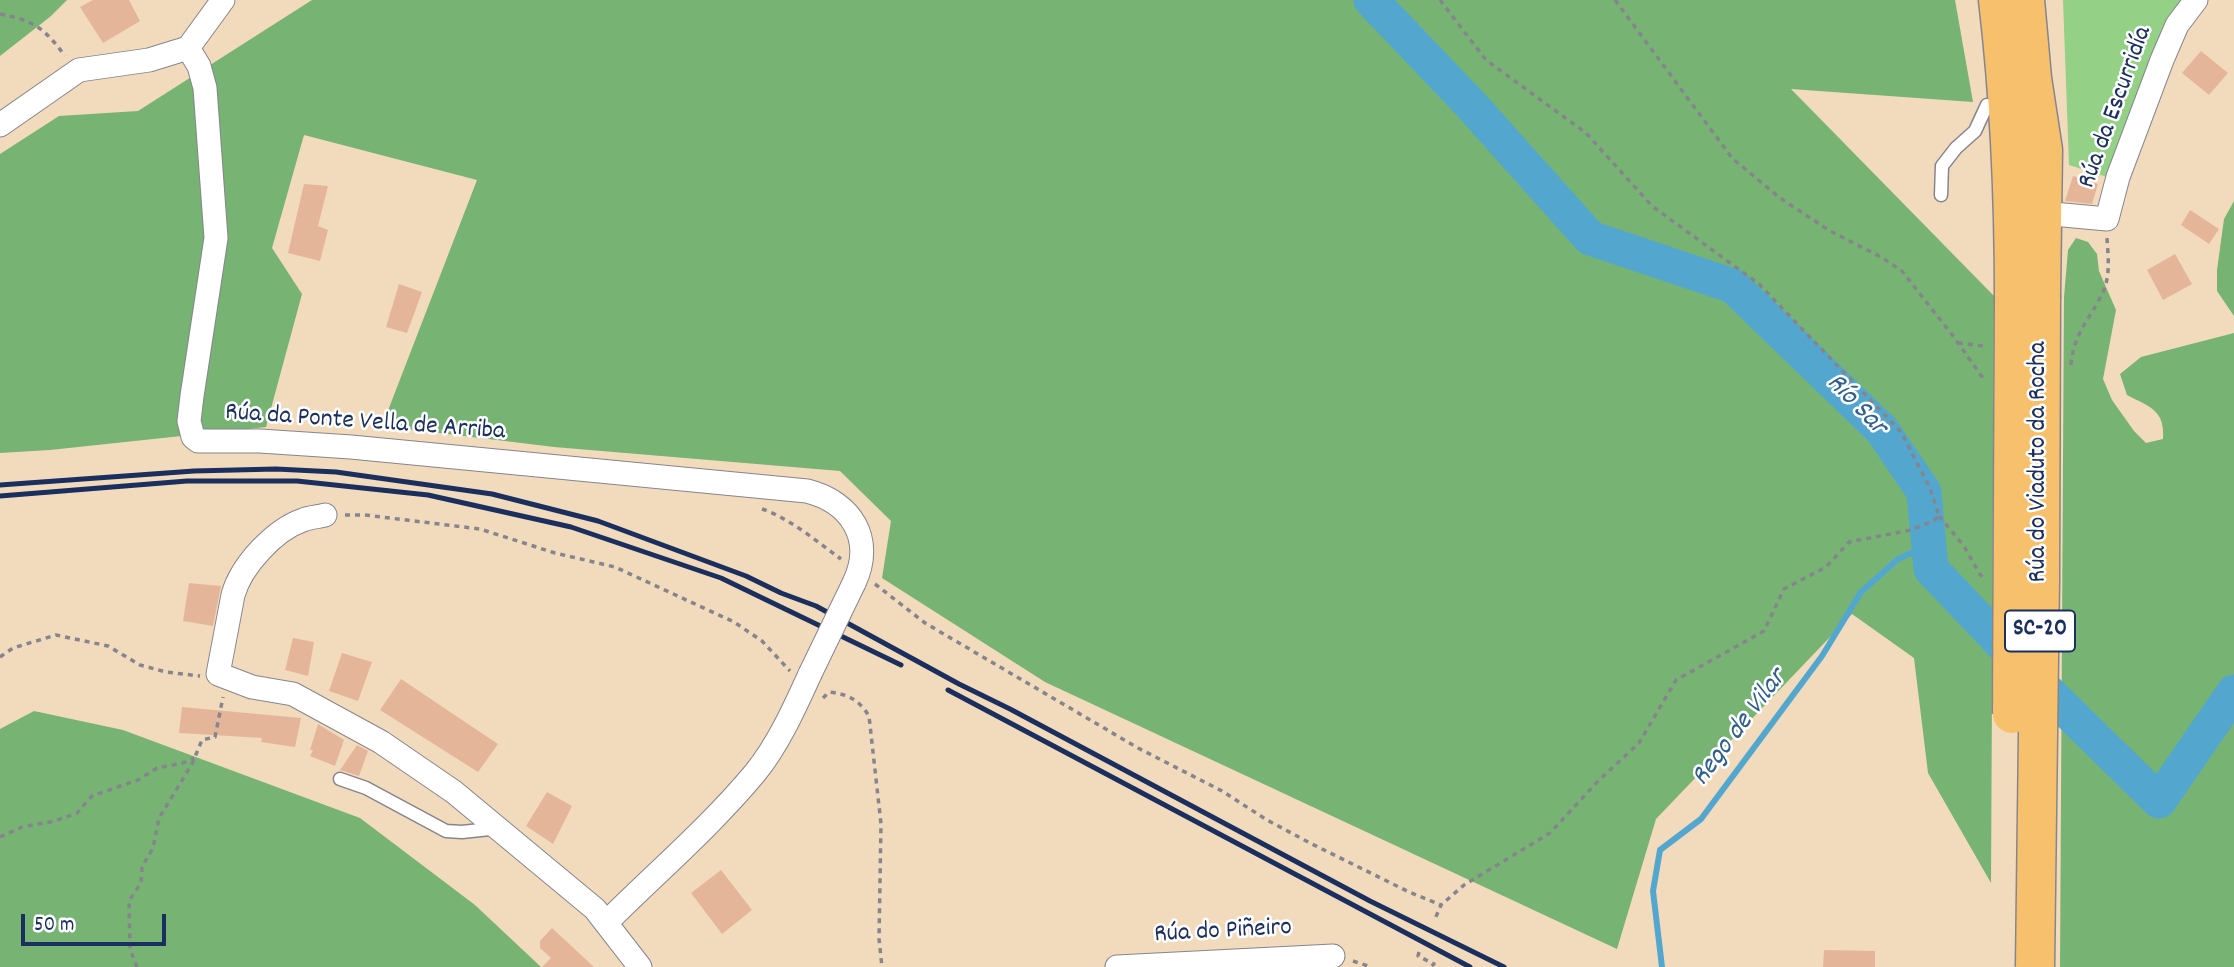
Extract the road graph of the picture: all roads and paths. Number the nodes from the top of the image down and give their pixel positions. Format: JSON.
{"nodes":[{"id":1,"x":223,"y":0,"type":"edge"},
{"id":2,"x":1440,"y":0,"type":"edge"},
{"id":3,"x":1615,"y":0,"type":"edge"},
{"id":4,"x":1971,"y":0,"type":"edge"},
{"id":5,"x":1998,"y":0,"type":"edge"},
{"id":6,"x":2025,"y":0,"type":"edge"},
{"id":7,"x":2050,"y":0,"type":"edge"},
{"id":8,"x":2196,"y":0,"type":"edge"},
{"id":9,"x":0,"y":14,"type":"edge"},
{"id":10,"x":188,"y":48,"type":"junction"},
{"id":11,"x":79,"y":70,"type":"junction"},
{"id":12,"x":1987,"y":105,"type":"junction"},
{"id":13,"x":0,"y":125,"type":"edge"},
{"id":14,"x":2043,"y":150,"type":"junction"},
{"id":15,"x":1941,"y":195,"type":"dead end"},
{"id":16,"x":2042,"y":213,"type":"junction"},
{"id":17,"x":2107,"y":219,"type":"junction"},
{"id":18,"x":2014,"y":244,"type":"junction"},
{"id":19,"x":2028,"y":298,"type":"junction"},
{"id":20,"x":2071,"y":370,"type":"dead end"},
{"id":21,"x":1998,"y":382,"type":"dead end"},
{"id":22,"x":761,"y":509,"type":"dead end"},
{"id":23,"x":325,"y":515,"type":"joint"},
{"id":24,"x":856,"y":578,"type":"junction"},
{"id":25,"x":0,"y":657,"type":"edge"},
{"id":26,"x":223,"y":675,"type":"junction"},
{"id":27,"x":812,"y":688,"type":"junction"},
{"id":28,"x":194,"y":758,"type":"junction"},
{"id":29,"x":340,"y":779,"type":"dead end"},
{"id":30,"x":499,"y":828,"type":"junction"},
{"id":31,"x":0,"y":836,"type":"edge"},
{"id":32,"x":1441,"y":905,"type":"junction"},
{"id":33,"x":1435,"y":919,"type":"dead end"},
{"id":34,"x":607,"y":922,"type":"junction"},
{"id":35,"x":1419,"y":952,"type":"dead end"},
{"id":36,"x":1332,"y":956,"type":"dead end"},
{"id":37,"x":137,"y":967,"type":"edge"},
{"id":38,"x":640,"y":967,"type":"edge"},
{"id":39,"x":882,"y":967,"type":"edge"},
{"id":40,"x":1117,"y":967,"type":"edge"},
{"id":41,"x":1430,"y":967,"type":"edge"},
{"id":42,"x":2008,"y":967,"type":"edge"},
{"id":43,"x":2035,"y":967,"type":"edge"}],
"edges":[{"from":1,"to":10,"type":"street"},
{"from":2,"to":32,"type":"path"},
{"from":3,"to":21,"type":"path"},
{"from":4,"to":12,"type":"highway"},
{"from":5,"to":18,"type":"highway","name":"Rúa do Viaduto da Rocha","number":"SC-20"},
{"from":6,"to":14,"type":"highway","name":"Rúa do Viaduto da Rocha","number":"SC-20"},
{"from":7,"to":14,"type":"highway"},
{"from":8,"to":17,"type":"street","name":"Rúa da Escurridía"},
{"from":9,"to":11,"type":"path"},
{"from":10,"to":11,"type":"street"},
{"from":10,"to":24,"type":"street","name":"Rúa da Ponte Vella de Arriba"},
{"from":11,"to":13,"type":"street"},
{"from":12,"to":15,"type":"lane"},
{"from":12,"to":18,"type":"highway"},
{"from":14,"to":16,"type":"highway","name":"Rúa do Viaduto da Rocha","number":"SC-20"},
{"from":16,"to":17,"type":"street","name":"Rúa da Escurridía"},
{"from":16,"to":19,"type":"highway","name":"Rúa do Viaduto da Rocha","number":"SC-20"},
{"from":17,"to":20,"type":"path"},
{"from":18,"to":19,"type":"highway","name":"Rúa do Viaduto da Rocha","number":"SC-20"},
{"from":19,"to":42,"type":"highway","name":"Rúa do Viaduto da Rocha","number":"SC-20","bridge":true},
{"from":19,"to":43,"type":"highway","name":"Rúa do Viaduto da Rocha","number":"SC-20","bridge":true},
{"from":22,"to":24,"type":"path"},
{"from":23,"to":26,"type":"street"},
{"from":23,"to":27,"type":"path"},
{"from":24,"to":27,"type":"street","bridge":true},
{"from":24,"to":32,"type":"path"},
{"from":25,"to":26,"type":"path"},
{"from":26,"to":28,"type":"path"},
{"from":26,"to":30,"type":"street"},
{"from":27,"to":34,"type":"street"},
{"from":27,"to":39,"type":"path"},
{"from":28,"to":31,"type":"path"},
{"from":28,"to":37,"type":"path"},
{"from":29,"to":30,"type":"lane"},
{"from":30,"to":34,"type":"street"},
{"from":32,"to":33,"type":"path"},
{"from":34,"to":38,"type":"street"},
{"from":35,"to":41,"type":"path"},
{"from":36,"to":40,"type":"street","name":"Rúa do Piñeiro"}]}
